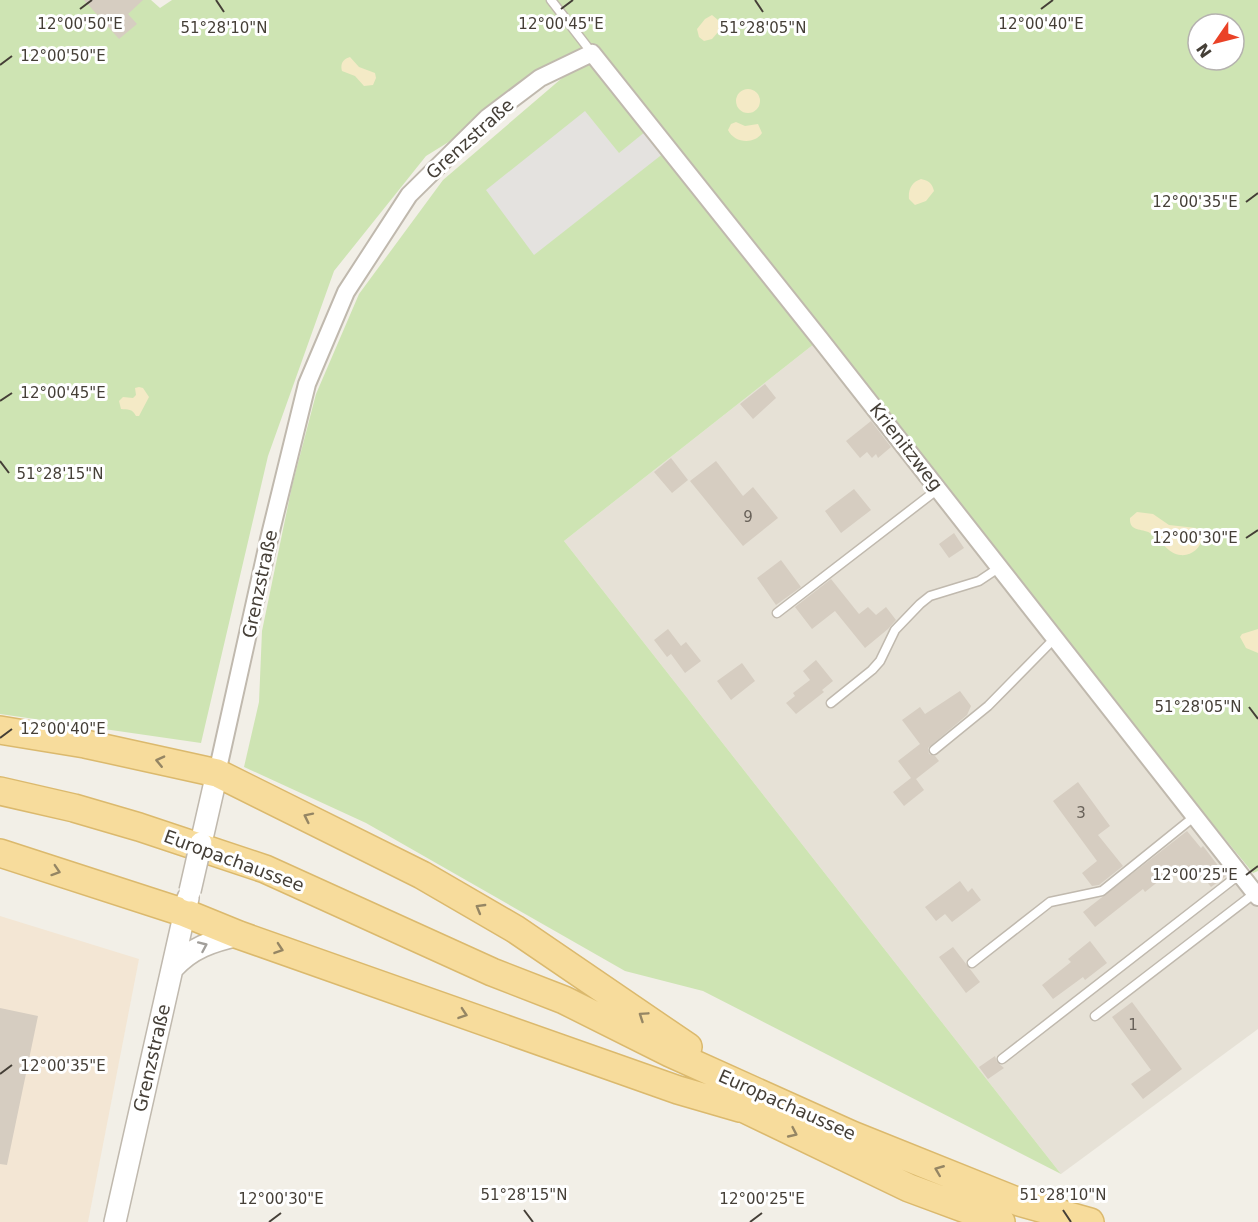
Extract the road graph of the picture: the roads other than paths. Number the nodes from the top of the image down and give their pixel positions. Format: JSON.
{"nodes":[{"id":1,"x":551,"y":0,"type":"edge"},
{"id":2,"x":592,"y":53,"type":"junction"},
{"id":3,"x":938,"y":489,"type":"junction"},
{"id":4,"x":1000,"y":567,"type":"junction"},
{"id":5,"x":777,"y":612,"type":"dead end"},
{"id":6,"x":1054,"y":638,"type":"junction"},
{"id":7,"x":831,"y":703,"type":"dead end"},
{"id":8,"x":0,"y":730,"type":"edge"},
{"id":9,"x":934,"y":750,"type":"dead end"},
{"id":10,"x":217,"y":773,"type":"junction"},
{"id":11,"x":0,"y":791,"type":"edge"},
{"id":12,"x":1195,"y":816,"type":"junction"},
{"id":13,"x":0,"y":853,"type":"edge"},
{"id":14,"x":1240,"y":874,"type":"junction"},
{"id":15,"x":1257,"y":895,"type":"edge"},
{"id":16,"x":187,"y":902,"type":"junction"},
{"id":17,"x":239,"y":935,"type":"junction"},
{"id":18,"x":972,"y":963,"type":"dead end"},
{"id":19,"x":173,"y":968,"type":"junction"},
{"id":20,"x":1095,"y":1016,"type":"dead end"},
{"id":21,"x":1002,"y":1059,"type":"dead end"},
{"id":22,"x":741,"y":1097,"type":"junction"},
{"id":23,"x":115,"y":1222,"type":"edge"},
{"id":24,"x":1001,"y":1222,"type":"edge"},
{"id":25,"x":1090,"y":1222,"type":"edge"}],
"edges":[{"from":1,"to":2,"type":"lane","name":"Krienitzweg"},
{"from":2,"to":3,"type":"street","name":"Krienitzweg"},
{"from":2,"to":10,"type":"street","name":"Grenzstraße"},
{"from":3,"to":4,"type":"street","name":"Krienitzweg"},
{"from":3,"to":5,"type":"lane"},
{"from":4,"to":6,"type":"street","name":"Krienitzweg"},
{"from":4,"to":7,"type":"lane"},
{"from":6,"to":9,"type":"lane"},
{"from":6,"to":12,"type":"street","name":"Krienitzweg"},
{"from":10,"to":8,"type":"main road","one_way":true},
{"from":10,"to":16,"type":"street","name":"Grenzstraße","bridge":true},
{"from":22,"to":10,"type":"main road","one_way":true},
{"from":11,"to":22,"type":"main road","name":"Europachaussee"},
{"from":12,"to":14,"type":"street","name":"Krienitzweg"},
{"from":12,"to":18,"type":"lane"},
{"from":13,"to":16,"type":"main road","one_way":true},
{"from":14,"to":15,"type":"street","name":"Krienitzweg"},
{"from":14,"to":21,"type":"lane"},
{"from":15,"to":20,"type":"lane"},
{"from":16,"to":17,"type":"main road"},
{"from":16,"to":19,"type":"street","name":"Grenzstraße"},
{"from":19,"to":17,"type":"street","one_way":true},
{"from":17,"to":22,"type":"main road","one_way":true},
{"from":19,"to":23,"type":"street","name":"Grenzstraße"},
{"from":22,"to":24,"type":"main road","name":"Europachaussee","one_way":true},
{"from":25,"to":22,"type":"main road","name":"Europachaussee","one_way":true}]}
